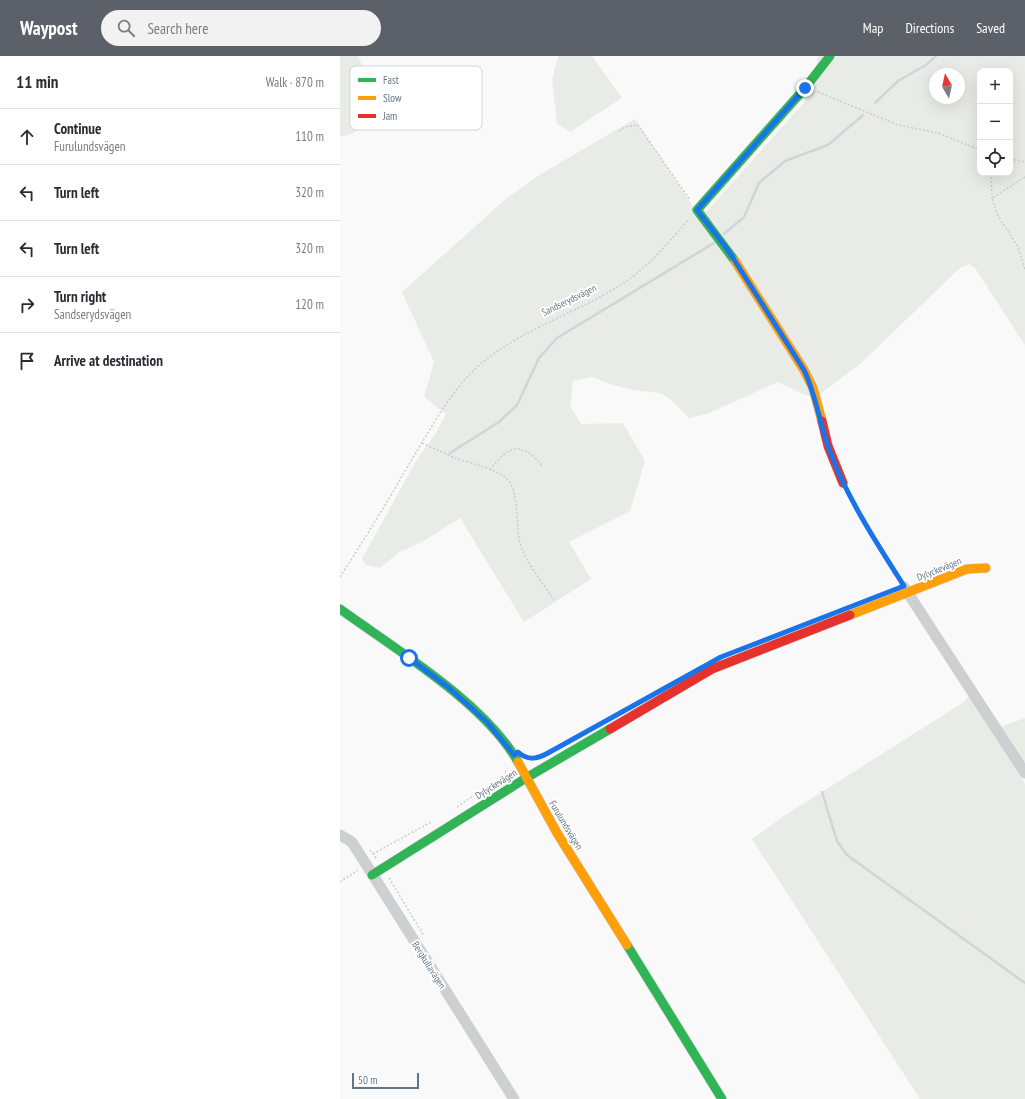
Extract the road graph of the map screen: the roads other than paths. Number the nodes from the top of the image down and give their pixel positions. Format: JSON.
{"nodes":[{"id":1,"x":830,"y":56,"type":"edge"},
{"id":2,"x":843,"y":483,"type":"road end"},
{"id":3,"x":986,"y":568,"type":"dead end"},
{"id":4,"x":906,"y":590,"type":"junction"},
{"id":5,"x":340,"y":609,"type":"edge"},
{"id":6,"x":1025,"y":773,"type":"edge"},
{"id":7,"x":526,"y":778,"type":"junction"},
{"id":8,"x":340,"y":835,"type":"edge"},
{"id":9,"x":372,"y":875,"type":"junction"},
{"id":10,"x":514,"y":1099,"type":"edge"},
{"id":11,"x":722,"y":1099,"type":"edge"}],
"edges":[{"from":1,"to":2,"type":"street"},
{"from":3,"to":4,"type":"street","name":"Dylyckevägen"},
{"from":4,"to":6,"type":"street"},
{"from":4,"to":7,"type":"street","name":"Dylyckevägen"},
{"from":5,"to":7,"type":"street","name":"Furulundsvägen"},
{"from":7,"to":9,"type":"street","name":"Dylyckevägen"},
{"from":7,"to":11,"type":"street","name":"Furulundsvägen"},
{"from":8,"to":9,"type":"street","name":"Bergkullavägen"},
{"from":9,"to":10,"type":"street","name":"Bergkullavägen"}]}
